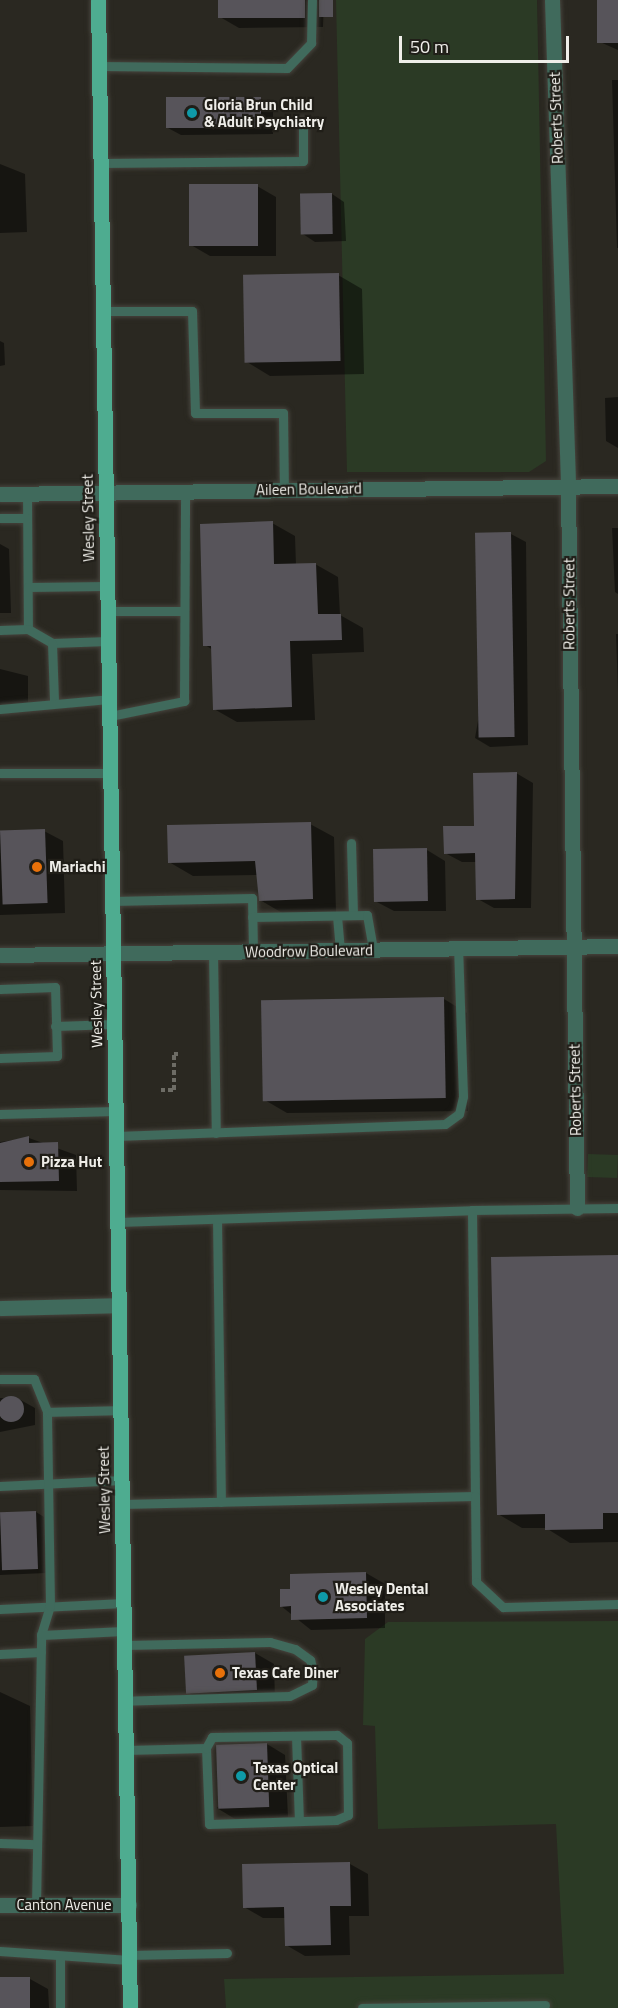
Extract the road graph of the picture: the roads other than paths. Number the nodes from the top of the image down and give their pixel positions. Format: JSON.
{"nodes":[{"id":1,"x":98,"y":0,"type":"edge"},
{"id":2,"x":312,"y":0,"type":"edge"},
{"id":3,"x":552,"y":0,"type":"edge"},
{"id":4,"x":99,"y":66,"type":"junction"},
{"id":5,"x":303,"y":121,"type":"dead end"},
{"id":6,"x":101,"y":163,"type":"junction"},
{"id":7,"x":103,"y":311,"type":"junction"},
{"id":8,"x":568,"y":486,"type":"junction"},
{"id":9,"x":618,"y":486,"type":"edge"},
{"id":10,"x":284,"y":489,"type":"junction"},
{"id":11,"x":185,"y":491,"type":"junction"},
{"id":12,"x":106,"y":492,"type":"junction"},
{"id":13,"x":27,"y":493,"type":"junction"},
{"id":14,"x":0,"y":494,"type":"edge"},
{"id":15,"x":0,"y":518,"type":"edge"},
{"id":16,"x":27,"y":518,"type":"junction"},
{"id":17,"x":108,"y":586,"type":"junction"},
{"id":18,"x":28,"y":587,"type":"junction"},
{"id":19,"x":108,"y":611,"type":"junction"},
{"id":20,"x":184,"y":611,"type":"junction"},
{"id":21,"x":28,"y":629,"type":"junction"},
{"id":22,"x":0,"y":630,"type":"edge"},
{"id":23,"x":108,"y":640,"type":"junction"},
{"id":24,"x":52,"y":642,"type":"junction"},
{"id":25,"x":109,"y":699,"type":"junction"},
{"id":26,"x":54,"y":700,"type":"junction"},
{"id":27,"x":0,"y":707,"type":"edge"},
{"id":28,"x":110,"y":716,"type":"junction"},
{"id":29,"x":0,"y":773,"type":"edge"},
{"id":30,"x":111,"y":773,"type":"junction"},
{"id":31,"x":351,"y":843,"type":"dead end"},
{"id":32,"x":112,"y":901,"type":"junction"},
{"id":33,"x":353,"y":915,"type":"junction"},
{"id":34,"x":337,"y":916,"type":"junction"},
{"id":35,"x":252,"y":917,"type":"junction"},
{"id":36,"x":618,"y":946,"type":"edge"},
{"id":37,"x":571,"y":947,"type":"junction"},
{"id":38,"x":458,"y":949,"type":"junction"},
{"id":39,"x":340,"y":950,"type":"junction"},
{"id":40,"x":373,"y":950,"type":"junction"},
{"id":41,"x":213,"y":952,"type":"junction"},
{"id":42,"x":253,"y":952,"type":"junction"},
{"id":43,"x":113,"y":954,"type":"junction"},
{"id":44,"x":0,"y":956,"type":"edge"},
{"id":45,"x":0,"y":989,"type":"edge"},
{"id":46,"x":115,"y":1024,"type":"junction"},
{"id":47,"x":55,"y":1026,"type":"junction"},
{"id":48,"x":0,"y":1058,"type":"edge"},
{"id":49,"x":116,"y":1111,"type":"junction"},
{"id":50,"x":0,"y":1114,"type":"edge"},
{"id":51,"x":216,"y":1133,"type":"junction"},
{"id":52,"x":116,"y":1136,"type":"junction"},
{"id":53,"x":577,"y":1208,"type":"junction"},
{"id":54,"x":618,"y":1208,"type":"edge"},
{"id":55,"x":472,"y":1210,"type":"junction"},
{"id":56,"x":217,"y":1219,"type":"junction"},
{"id":57,"x":118,"y":1222,"type":"junction"},
{"id":58,"x":119,"y":1305,"type":"junction"},
{"id":59,"x":0,"y":1308,"type":"edge"},
{"id":60,"x":0,"y":1379,"type":"edge"},
{"id":61,"x":121,"y":1410,"type":"junction"},
{"id":62,"x":47,"y":1412,"type":"junction"},
{"id":63,"x":122,"y":1480,"type":"junction"},
{"id":64,"x":48,"y":1483,"type":"junction"},
{"id":65,"x":0,"y":1486,"type":"edge"},
{"id":66,"x":475,"y":1496,"type":"junction"},
{"id":67,"x":221,"y":1502,"type":"junction"},
{"id":68,"x":122,"y":1504,"type":"junction"},
{"id":69,"x":124,"y":1603,"type":"junction"},
{"id":70,"x":618,"y":1604,"type":"edge"},
{"id":71,"x":50,"y":1606,"type":"junction"},
{"id":72,"x":0,"y":1609,"type":"edge"},
{"id":73,"x":41,"y":1635,"type":"junction"},
{"id":74,"x":124,"y":1638,"type":"junction"},
{"id":75,"x":41,"y":1652,"type":"junction"},
{"id":76,"x":0,"y":1654,"type":"edge"},
{"id":77,"x":125,"y":1701,"type":"junction"},
{"id":78,"x":296,"y":1736,"type":"junction"},
{"id":79,"x":206,"y":1748,"type":"junction"},
{"id":80,"x":126,"y":1750,"type":"junction"},
{"id":81,"x":298,"y":1821,"type":"junction"},
{"id":82,"x":0,"y":1844,"type":"edge"},
{"id":83,"x":37,"y":1844,"type":"junction"},
{"id":84,"x":0,"y":1905,"type":"edge"},
{"id":85,"x":36,"y":1905,"type":"junction"},
{"id":86,"x":129,"y":1905,"type":"junction"},
{"id":87,"x":0,"y":1951,"type":"edge"},
{"id":88,"x":227,"y":1953,"type":"dead end"},
{"id":89,"x":129,"y":1957,"type":"junction"},
{"id":90,"x":60,"y":1959,"type":"junction"},
{"id":91,"x":545,"y":2005,"type":"dead end"},
{"id":92,"x":484,"y":2007,"type":"edge"},
{"id":93,"x":60,"y":2008,"type":"edge"},
{"id":94,"x":130,"y":2008,"type":"edge"},
{"id":95,"x":362,"y":2008,"type":"edge"}],
"edges":[{"from":1,"to":4,"type":"main road","name":"Wesley Street"},
{"from":2,"to":4,"type":"lane"},
{"from":3,"to":8,"type":"street","name":"Roberts Street"},
{"from":4,"to":6,"type":"main road","name":"Wesley Street"},
{"from":5,"to":6,"type":"lane"},
{"from":6,"to":7,"type":"main road","name":"Wesley Street"},
{"from":7,"to":10,"type":"lane"},
{"from":7,"to":12,"type":"main road","name":"Wesley Street"},
{"from":8,"to":9,"type":"street","name":"Aileen Boulevard"},
{"from":8,"to":10,"type":"street","name":"Aileen Boulevard"},
{"from":8,"to":37,"type":"street","name":"Roberts Street"},
{"from":10,"to":11,"type":"street","name":"Aileen Boulevard"},
{"from":11,"to":12,"type":"street","name":"Aileen Boulevard"},
{"from":11,"to":20,"type":"lane"},
{"from":12,"to":13,"type":"street","name":"Aileen Boulevard"},
{"from":12,"to":17,"type":"main road","name":"Wesley Street"},
{"from":13,"to":14,"type":"street","name":"Aileen Boulevard"},
{"from":13,"to":16,"type":"lane"},
{"from":15,"to":16,"type":"lane"},
{"from":16,"to":18,"type":"lane"},
{"from":17,"to":18,"type":"lane"},
{"from":17,"to":19,"type":"main road","name":"Wesley Street"},
{"from":18,"to":21,"type":"lane"},
{"from":19,"to":20,"type":"lane"},
{"from":19,"to":23,"type":"main road","name":"Wesley Street"},
{"from":20,"to":28,"type":"lane"},
{"from":21,"to":22,"type":"lane"},
{"from":21,"to":24,"type":"lane"},
{"from":23,"to":24,"type":"lane"},
{"from":23,"to":25,"type":"main road","name":"Wesley Street"},
{"from":24,"to":26,"type":"lane"},
{"from":25,"to":26,"type":"lane"},
{"from":25,"to":28,"type":"main road","name":"Wesley Street"},
{"from":26,"to":27,"type":"lane"},
{"from":28,"to":30,"type":"main road","name":"Wesley Street"},
{"from":29,"to":30,"type":"lane"},
{"from":30,"to":32,"type":"main road","name":"Wesley Street"},
{"from":31,"to":33,"type":"lane"},
{"from":32,"to":35,"type":"lane"},
{"from":32,"to":43,"type":"main road","name":"Wesley Street"},
{"from":33,"to":34,"type":"lane"},
{"from":33,"to":40,"type":"lane"},
{"from":34,"to":35,"type":"lane"},
{"from":34,"to":39,"type":"lane"},
{"from":35,"to":42,"type":"lane"},
{"from":36,"to":37,"type":"street","name":"Woodrow Boulevard"},
{"from":37,"to":38,"type":"street","name":"Woodrow Boulevard"},
{"from":37,"to":53,"type":"street","name":"Roberts Street"},
{"from":38,"to":40,"type":"street","name":"Woodrow Boulevard"},
{"from":38,"to":51,"type":"lane"},
{"from":39,"to":40,"type":"street","name":"Woodrow Boulevard"},
{"from":39,"to":42,"type":"street","name":"Woodrow Boulevard"},
{"from":41,"to":42,"type":"street","name":"Woodrow Boulevard"},
{"from":41,"to":43,"type":"street","name":"Woodrow Boulevard"},
{"from":41,"to":51,"type":"lane"},
{"from":43,"to":44,"type":"street","name":"Woodrow Boulevard"},
{"from":43,"to":46,"type":"main road","name":"Wesley Street"},
{"from":45,"to":47,"type":"lane"},
{"from":46,"to":47,"type":"lane"},
{"from":46,"to":49,"type":"main road","name":"Wesley Street"},
{"from":47,"to":48,"type":"lane"},
{"from":49,"to":50,"type":"lane"},
{"from":49,"to":52,"type":"main road","name":"Wesley Street"},
{"from":51,"to":52,"type":"lane"},
{"from":52,"to":57,"type":"main road","name":"Wesley Street"},
{"from":53,"to":54,"type":"lane"},
{"from":53,"to":55,"type":"lane"},
{"from":55,"to":56,"type":"lane"},
{"from":55,"to":66,"type":"lane"},
{"from":56,"to":57,"type":"lane"},
{"from":56,"to":67,"type":"lane"},
{"from":57,"to":58,"type":"main road","name":"Wesley Street"},
{"from":58,"to":59,"type":"street"},
{"from":58,"to":61,"type":"main road","name":"Wesley Street"},
{"from":60,"to":62,"type":"lane"},
{"from":61,"to":62,"type":"lane"},
{"from":61,"to":63,"type":"main road","name":"Wesley Street"},
{"from":62,"to":64,"type":"lane"},
{"from":63,"to":64,"type":"lane"},
{"from":63,"to":68,"type":"main road","name":"Wesley Street"},
{"from":64,"to":65,"type":"lane"},
{"from":64,"to":71,"type":"lane"},
{"from":66,"to":67,"type":"lane"},
{"from":66,"to":70,"type":"lane"},
{"from":67,"to":68,"type":"lane"},
{"from":68,"to":69,"type":"main road","name":"Wesley Street"},
{"from":69,"to":71,"type":"lane"},
{"from":69,"to":74,"type":"main road","name":"Wesley Street"},
{"from":71,"to":72,"type":"lane"},
{"from":71,"to":73,"type":"lane"},
{"from":73,"to":74,"type":"lane"},
{"from":73,"to":75,"type":"lane"},
{"from":74,"to":77,"type":"main road","name":"Wesley Street"},
{"from":74,"to":77,"type":"lane"},
{"from":75,"to":76,"type":"lane"},
{"from":75,"to":83,"type":"lane"},
{"from":77,"to":80,"type":"main road","name":"Wesley Street"},
{"from":78,"to":79,"type":"lane"},
{"from":78,"to":81,"type":"lane"},
{"from":78,"to":81,"type":"lane"},
{"from":79,"to":80,"type":"lane"},
{"from":79,"to":81,"type":"lane"},
{"from":80,"to":86,"type":"main road","name":"Wesley Street"},
{"from":82,"to":83,"type":"lane"},
{"from":83,"to":85,"type":"lane"},
{"from":84,"to":85,"type":"street","name":"Canton Avenue"},
{"from":85,"to":86,"type":"street","name":"Canton Avenue"},
{"from":86,"to":89,"type":"main road","name":"Wesley Street"},
{"from":87,"to":90,"type":"lane"},
{"from":88,"to":89,"type":"lane"},
{"from":89,"to":90,"type":"lane"},
{"from":89,"to":94,"type":"main road","name":"Wesley Street"},
{"from":90,"to":93,"type":"lane"},
{"from":91,"to":92,"type":"lane"},
{"from":92,"to":95,"type":"lane"}]}
